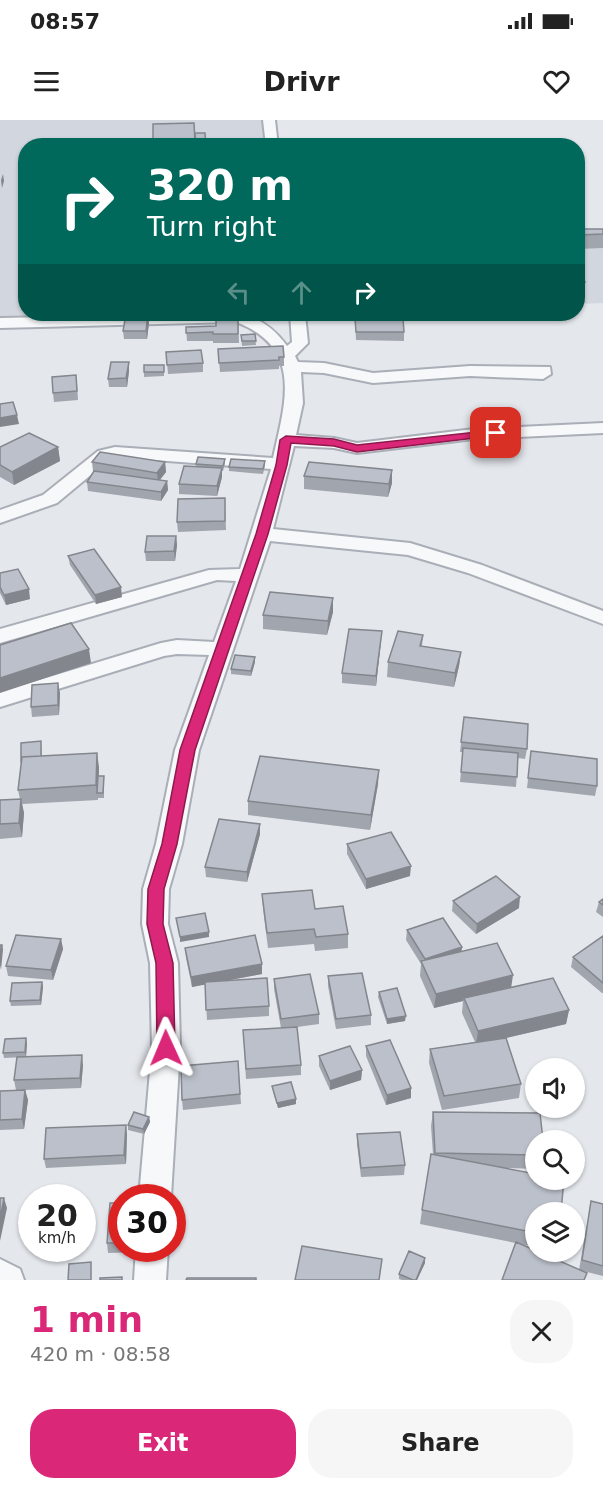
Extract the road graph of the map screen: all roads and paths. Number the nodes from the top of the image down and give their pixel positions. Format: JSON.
{"nodes":[{"id":1,"x":269,"y":120,"type":"edge"},
{"id":2,"x":271,"y":138,"type":"edge"},
{"id":3,"x":79,"y":321,"type":"edge"},
{"id":4,"x":248,"y":321,"type":"edge"},
{"id":5,"x":298,"y":321,"type":"edge"},
{"id":6,"x":0,"y":323,"type":"edge"},
{"id":7,"x":289,"y":361,"type":"junction"},
{"id":8,"x":544,"y":371,"type":"dead end"},
{"id":9,"x":603,"y":428,"type":"edge"},
{"id":10,"x":286,"y":440,"type":"junction"},
{"id":11,"x":282,"y":465,"type":"junction"},
{"id":12,"x":0,"y":517,"type":"edge"},
{"id":13,"x":262,"y":534,"type":"junction"},
{"id":14,"x":246,"y":575,"type":"junction"},
{"id":15,"x":603,"y":618,"type":"edge"},
{"id":16,"x":0,"y":636,"type":"edge"},
{"id":17,"x":221,"y":649,"type":"junction"},
{"id":18,"x":0,"y":700,"type":"edge"},
{"id":19,"x":155,"y":1184,"type":"edge"},
{"id":20,"x":151,"y":1262,"type":"edge"},
{"id":21,"x":0,"y":1275,"type":"edge"},
{"id":22,"x":8,"y":1280,"type":"edge"},
{"id":23,"x":150,"y":1280,"type":"edge"}],
"edges":[{"from":1,"to":2,"type":"street"},
{"from":3,"to":6,"type":"street"},
{"from":4,"to":7,"type":"street"},
{"from":5,"to":7,"type":"street"},
{"from":7,"to":8,"type":"street"},
{"from":7,"to":10,"type":"street"},
{"from":9,"to":10,"type":"street"},
{"from":10,"to":11,"type":"street"},
{"from":11,"to":12,"type":"street"},
{"from":11,"to":13,"type":"street"},
{"from":13,"to":14,"type":"street"},
{"from":13,"to":15,"type":"street"},
{"from":14,"to":16,"type":"street"},
{"from":14,"to":17,"type":"street"},
{"from":17,"to":18,"type":"street"},
{"from":17,"to":19,"type":"street"},
{"from":20,"to":23,"type":"street"},
{"from":21,"to":22,"type":"street"}]}
